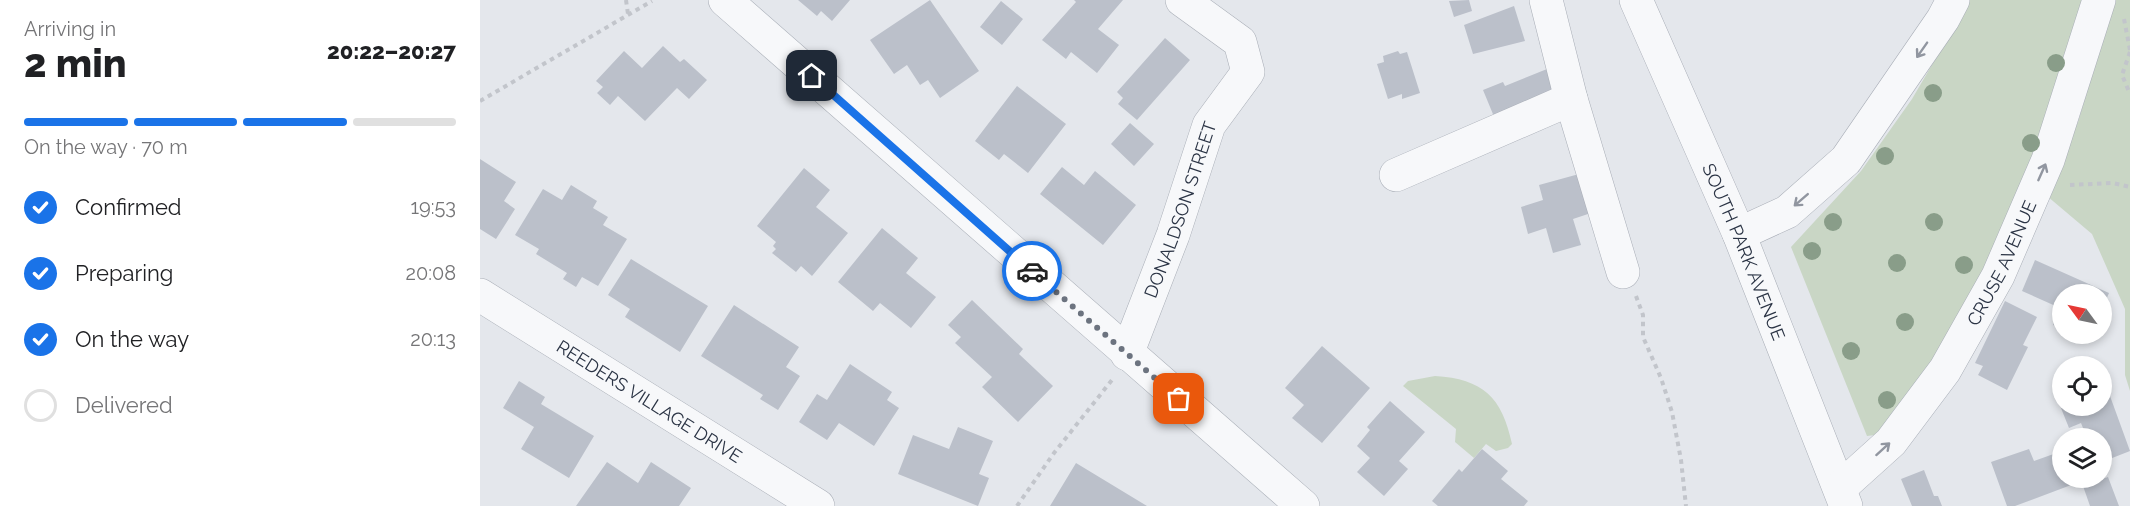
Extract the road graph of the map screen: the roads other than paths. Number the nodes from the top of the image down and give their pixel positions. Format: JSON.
{"nodes":[{"id":1,"x":725,"y":0,"type":"edge"},
{"id":2,"x":1182,"y":0,"type":"edge"},
{"id":3,"x":1546,"y":0,"type":"edge"},
{"id":4,"x":1636,"y":0,"type":"edge"},
{"id":5,"x":1953,"y":0,"type":"edge"},
{"id":6,"x":2099,"y":0,"type":"edge"},
{"id":7,"x":1571,"y":99,"type":"junction"},
{"id":8,"x":1396,"y":175,"type":"dead end"},
{"id":9,"x":1739,"y":234,"type":"junction"},
{"id":10,"x":1623,"y":272,"type":"road end"},
{"id":11,"x":480,"y":295,"type":"edge"},
{"id":12,"x":1127,"y":354,"type":"junction"},
{"id":13,"x":1843,"y":497,"type":"edge"},
{"id":14,"x":818,"y":506,"type":"edge"},
{"id":15,"x":1304,"y":506,"type":"edge"}],
"edges":[{"from":1,"to":12,"type":"street"},
{"from":2,"to":12,"type":"street","name":"DONALDSON STREET"},
{"from":3,"to":7,"type":"street"},
{"from":4,"to":9,"type":"street","name":"SOUTH PARK AVENUE"},
{"from":5,"to":9,"type":"street","one_way":true},
{"from":13,"to":6,"type":"street","name":"CRUSE AVENUE","one_way":true},
{"from":7,"to":8,"type":"street"},
{"from":7,"to":10,"type":"street"},
{"from":9,"to":13,"type":"street","name":"SOUTH PARK AVENUE"},
{"from":11,"to":14,"type":"street","name":"REEDERS VILLAGE DRIVE"},
{"from":12,"to":15,"type":"street"}]}
